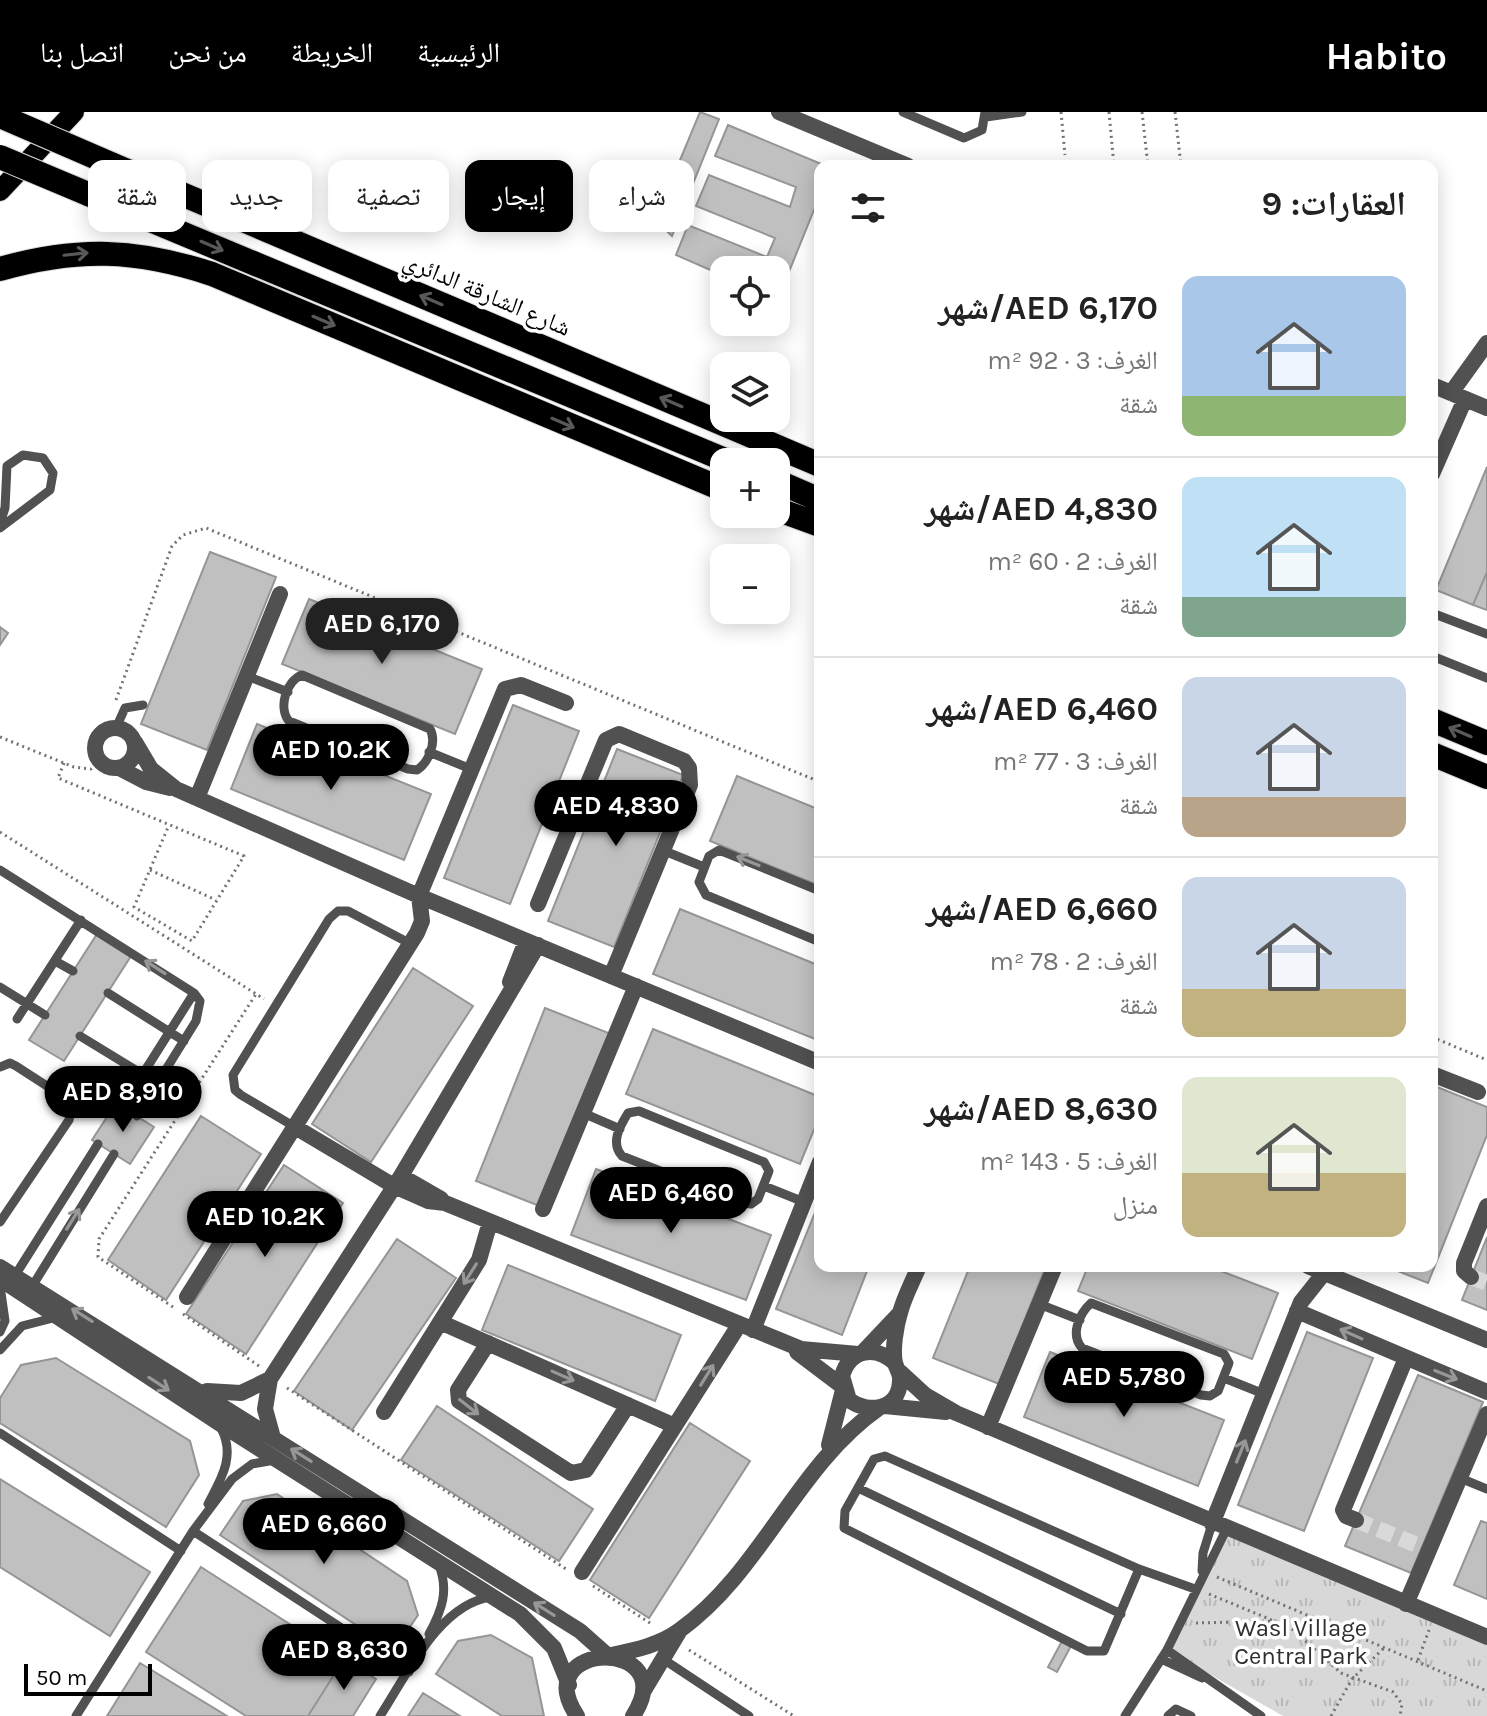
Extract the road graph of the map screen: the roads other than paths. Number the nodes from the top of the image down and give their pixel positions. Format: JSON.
{"nodes":[{"id":1,"x":10,"y":112,"type":"edge"},
{"id":2,"x":74,"y":112,"type":"edge"},
{"id":3,"x":779,"y":112,"type":"edge"},
{"id":4,"x":903,"y":112,"type":"edge"},
{"id":5,"x":1022,"y":112,"type":"edge"},
{"id":6,"x":986,"y":114,"type":"edge"},
{"id":7,"x":0,"y":116,"type":"edge"},
{"id":8,"x":0,"y":123,"type":"edge"},
{"id":9,"x":0,"y":157,"type":"edge"},
{"id":10,"x":894,"y":160,"type":"edge"},
{"id":11,"x":0,"y":191,"type":"edge"},
{"id":12,"x":0,"y":269,"type":"edge"},
{"id":13,"x":1487,"y":343,"type":"edge"},
{"id":14,"x":1438,"y":388,"type":"edge"},
{"id":15,"x":1458,"y":396,"type":"junction"},
{"id":16,"x":1487,"y":408,"type":"edge"},
{"id":17,"x":710,"y":454,"type":"edge"},
{"id":18,"x":1438,"y":456,"type":"edge"},
{"id":19,"x":814,"y":462,"type":"edge"},
{"id":20,"x":710,"y":484,"type":"edge"},
{"id":21,"x":790,"y":487,"type":"edge"},
{"id":22,"x":814,"y":497,"type":"edge"},
{"id":23,"x":790,"y":514,"type":"edge"},
{"id":24,"x":814,"y":523,"type":"edge"},
{"id":25,"x":0,"y":526,"type":"edge"},
{"id":26,"x":280,"y":594,"type":"dead end"},
{"id":27,"x":1438,"y":615,"type":"edge"},
{"id":28,"x":1487,"y":634,"type":"edge"},
{"id":29,"x":1438,"y":658,"type":"edge"},
{"id":30,"x":247,"y":676,"type":"junction"},
{"id":31,"x":1487,"y":678,"type":"edge"},
{"id":32,"x":288,"y":692,"type":"junction"},
{"id":33,"x":566,"y":703,"type":"dead end"},
{"id":34,"x":143,"y":705,"type":"dead end"},
{"id":35,"x":1438,"y":723,"type":"edge"},
{"id":36,"x":117,"y":724,"type":"junction"},
{"id":37,"x":135,"y":742,"type":"junction"},
{"id":38,"x":1487,"y":743,"type":"edge"},
{"id":39,"x":429,"y":752,"type":"junction"},
{"id":40,"x":1438,"y":757,"type":"edge"},
{"id":41,"x":119,"y":768,"type":"junction"},
{"id":42,"x":471,"y":769,"type":"junction"},
{"id":43,"x":1487,"y":777,"type":"edge"},
{"id":44,"x":176,"y":789,"type":"junction"},
{"id":45,"x":197,"y":798,"type":"junction"},
{"id":46,"x":662,"y":850,"type":"junction"},
{"id":47,"x":704,"y":867,"type":"junction"},
{"id":48,"x":0,"y":870,"type":"edge"},
{"id":49,"x":814,"y":889,"type":"edge"},
{"id":50,"x":419,"y":896,"type":"junction"},
{"id":51,"x":538,"y":904,"type":"dead end"},
{"id":52,"x":81,"y":920,"type":"junction"},
{"id":53,"x":814,"y":940,"type":"edge"},
{"id":54,"x":532,"y":943,"type":"junction"},
{"id":55,"x":411,"y":944,"type":"junction"},
{"id":56,"x":55,"y":961,"type":"junction"},
{"id":57,"x":73,"y":971,"type":"dead end"},
{"id":58,"x":611,"y":976,"type":"junction"},
{"id":59,"x":636,"y":986,"type":"junction"},
{"id":60,"x":0,"y":987,"type":"edge"},
{"id":61,"x":108,"y":993,"type":"dead end"},
{"id":62,"x":194,"y":993,"type":"junction"},
{"id":63,"x":27,"y":1004,"type":"junction"},
{"id":64,"x":45,"y":1015,"type":"dead end"},
{"id":65,"x":17,"y":1019,"type":"dead end"},
{"id":66,"x":169,"y":1032,"type":"junction"},
{"id":67,"x":80,"y":1036,"type":"dead end"},
{"id":68,"x":184,"y":1041,"type":"junction"},
{"id":69,"x":814,"y":1060,"type":"edge"},
{"id":70,"x":0,"y":1067,"type":"edge"},
{"id":71,"x":142,"y":1074,"type":"junction"},
{"id":72,"x":1438,"y":1076,"type":"edge"},
{"id":73,"x":157,"y":1083,"type":"junction"},
{"id":74,"x":1478,"y":1092,"type":"dead end"},
{"id":75,"x":122,"y":1107,"type":"dead end"},
{"id":76,"x":583,"y":1113,"type":"junction"},
{"id":77,"x":137,"y":1116,"type":"dead end"},
{"id":78,"x":295,"y":1127,"type":"junction"},
{"id":79,"x":620,"y":1129,"type":"junction"},
{"id":80,"x":98,"y":1144,"type":"dead end"},
{"id":81,"x":114,"y":1154,"type":"dead end"},
{"id":82,"x":814,"y":1177,"type":"edge"},
{"id":83,"x":76,"y":1179,"type":"junction"},
{"id":84,"x":397,"y":1181,"type":"junction"},
{"id":85,"x":764,"y":1186,"type":"junction"},
{"id":86,"x":92,"y":1189,"type":"junction"},
{"id":87,"x":804,"y":1202,"type":"junction"},
{"id":88,"x":1487,"y":1206,"type":"edge"},
{"id":89,"x":543,"y":1209,"type":"dead end"},
{"id":90,"x":0,"y":1222,"type":"edge"},
{"id":91,"x":490,"y":1222,"type":"junction"},
{"id":92,"x":917,"y":1272,"type":"edge"},
{"id":93,"x":1052,"y":1272,"type":"edge"},
{"id":94,"x":1333,"y":1272,"type":"edge"},
{"id":95,"x":5,"y":1273,"type":"edge"},
{"id":96,"x":1471,"y":1277,"type":"dead end"},
{"id":97,"x":33,"y":1285,"type":"junction"},
{"id":98,"x":0,"y":1286,"type":"edge"},
{"id":99,"x":187,"y":1297,"type":"dead end"},
{"id":100,"x":1039,"y":1304,"type":"junction"},
{"id":101,"x":1297,"y":1311,"type":"junction"},
{"id":102,"x":900,"y":1313,"type":"junction"},
{"id":103,"x":57,"y":1317,"type":"junction"},
{"id":104,"x":1080,"y":1320,"type":"junction"},
{"id":105,"x":440,"y":1322,"type":"junction"},
{"id":106,"x":746,"y":1328,"type":"junction"},
{"id":107,"x":0,"y":1332,"type":"edge"},
{"id":108,"x":1487,"y":1340,"type":"edge"},
{"id":109,"x":488,"y":1343,"type":"junction"},
{"id":110,"x":782,"y":1343,"type":"junction"},
{"id":111,"x":0,"y":1350,"type":"edge"},
{"id":112,"x":861,"y":1352,"type":"junction"},
{"id":113,"x":1406,"y":1358,"type":"junction"},
{"id":114,"x":897,"y":1368,"type":"junction"},
{"id":115,"x":270,"y":1378,"type":"junction"},
{"id":116,"x":1224,"y":1378,"type":"junction"},
{"id":117,"x":193,"y":1386,"type":"junction"},
{"id":118,"x":843,"y":1388,"type":"junction"},
{"id":119,"x":1487,"y":1392,"type":"edge"},
{"id":120,"x":1264,"y":1394,"type":"junction"},
{"id":121,"x":628,"y":1405,"type":"junction"},
{"id":122,"x":882,"y":1407,"type":"junction"},
{"id":123,"x":384,"y":1412,"type":"dead end"},
{"id":124,"x":956,"y":1413,"type":"junction"},
{"id":125,"x":1487,"y":1414,"type":"edge"},
{"id":126,"x":219,"y":1423,"type":"junction"},
{"id":127,"x":675,"y":1426,"type":"junction"},
{"id":128,"x":988,"y":1427,"type":"junction"},
{"id":129,"x":0,"y":1433,"type":"edge"},
{"id":130,"x":273,"y":1438,"type":"junction"},
{"id":131,"x":276,"y":1460,"type":"junction"},
{"id":132,"x":822,"y":1461,"type":"junction"},
{"id":133,"x":1460,"y":1478,"type":"junction"},
{"id":134,"x":858,"y":1488,"type":"junction"},
{"id":135,"x":1487,"y":1489,"type":"edge"},
{"id":136,"x":1356,"y":1520,"type":"dead end"},
{"id":137,"x":1219,"y":1527,"type":"junction"},
{"id":138,"x":193,"y":1531,"type":"junction"},
{"id":139,"x":181,"y":1551,"type":"junction"},
{"id":140,"x":439,"y":1563,"type":"junction"},
{"id":141,"x":1139,"y":1569,"type":"junction"},
{"id":142,"x":1202,"y":1571,"type":"junction"},
{"id":143,"x":579,"y":1575,"type":"road end"},
{"id":144,"x":1195,"y":1589,"type":"junction"},
{"id":145,"x":492,"y":1597,"type":"junction"},
{"id":146,"x":1406,"y":1604,"type":"junction"},
{"id":147,"x":1121,"y":1614,"type":"junction"},
{"id":148,"x":674,"y":1636,"type":"junction"},
{"id":149,"x":1487,"y":1637,"type":"edge"},
{"id":150,"x":1167,"y":1650,"type":"junction"},
{"id":151,"x":609,"y":1655,"type":"junction"},
{"id":152,"x":663,"y":1659,"type":"junction"},
{"id":153,"x":1161,"y":1659,"type":"junction"},
{"id":154,"x":409,"y":1672,"type":"junction"},
{"id":155,"x":1202,"y":1678,"type":"junction"},
{"id":156,"x":569,"y":1685,"type":"junction"},
{"id":157,"x":643,"y":1692,"type":"junction"},
{"id":158,"x":573,"y":1712,"type":"edge"},
{"id":159,"x":76,"y":1716,"type":"edge"},
{"id":160,"x":380,"y":1716,"type":"edge"},
{"id":161,"x":633,"y":1716,"type":"edge"},
{"id":162,"x":749,"y":1716,"type":"edge"},
{"id":163,"x":1125,"y":1716,"type":"edge"},
{"id":164,"x":1168,"y":1716,"type":"edge"},
{"id":165,"x":1191,"y":1716,"type":"edge"},
{"id":166,"x":1261,"y":1716,"type":"edge"}],
"edges":[{"from":1,"to":8,"type":"main road"},
{"from":2,"to":11,"type":"main road"},
{"from":3,"to":10,"type":"street"},
{"from":4,"to":6,"type":"lane"},
{"from":5,"to":6,"type":"lane"},
{"from":19,"to":7,"type":"highway","name":"شارع الشارقة الدائري","one_way":true,"bridge":true},
{"from":9,"to":17,"type":"highway","one_way":true,"bridge":true},
{"from":12,"to":20,"type":"highway","one_way":true},
{"from":13,"to":15,"type":"street"},
{"from":14,"to":15,"type":"street"},
{"from":15,"to":16,"type":"street"},
{"from":15,"to":18,"type":"street"},
{"from":21,"to":22,"type":"highway"},
{"from":23,"to":24,"type":"highway"},
{"from":25,"to":25,"type":"lane"},
{"from":26,"to":30,"type":"street"},
{"from":27,"to":28,"type":"lane"},
{"from":29,"to":31,"type":"lane"},
{"from":30,"to":32,"type":"lane"},
{"from":30,"to":45,"type":"street"},
{"from":32,"to":39,"type":"lane"},
{"from":32,"to":39,"type":"lane"},
{"from":33,"to":42,"type":"street"},
{"from":34,"to":36,"type":"lane"},
{"from":38,"to":35,"type":"highway","one_way":true},
{"from":36,"to":37,"type":"street"},
{"from":36,"to":41,"type":"street"},
{"from":37,"to":41,"type":"street"},
{"from":37,"to":44,"type":"street"},
{"from":39,"to":42,"type":"lane"},
{"from":40,"to":43,"type":"highway"},
{"from":41,"to":44,"type":"street"},
{"from":42,"to":50,"type":"street"},
{"from":44,"to":45,"type":"street"},
{"from":45,"to":50,"type":"street"},
{"from":46,"to":47,"type":"lane"},
{"from":46,"to":51,"type":"street"},
{"from":46,"to":58,"type":"street"},
{"from":49,"to":47,"type":"lane","one_way":true},
{"from":47,"to":53,"type":"lane"},
{"from":48,"to":52,"type":"lane"},
{"from":50,"to":54,"type":"street"},
{"from":50,"to":55,"type":"street"},
{"from":52,"to":56,"type":"lane"},
{"from":62,"to":52,"type":"lane","one_way":true},
{"from":54,"to":58,"type":"street"},
{"from":54,"to":84,"type":"street"},
{"from":55,"to":78,"type":"street"},
{"from":55,"to":78,"type":"lane"},
{"from":56,"to":57,"type":"lane"},
{"from":56,"to":63,"type":"lane"},
{"from":58,"to":59,"type":"street"},
{"from":59,"to":69,"type":"street"},
{"from":59,"to":76,"type":"street"},
{"from":60,"to":63,"type":"lane"},
{"from":61,"to":66,"type":"lane"},
{"from":62,"to":66,"type":"lane"},
{"from":62,"to":68,"type":"lane"},
{"from":63,"to":64,"type":"lane"},
{"from":63,"to":65,"type":"lane"},
{"from":66,"to":68,"type":"lane"},
{"from":66,"to":71,"type":"lane"},
{"from":67,"to":71,"type":"lane"},
{"from":68,"to":73,"type":"lane"},
{"from":70,"to":90,"type":"lane"},
{"from":71,"to":73,"type":"lane"},
{"from":71,"to":75,"type":"lane"},
{"from":72,"to":74,"type":"street"},
{"from":73,"to":77,"type":"lane"},
{"from":76,"to":79,"type":"lane"},
{"from":76,"to":89,"type":"street"},
{"from":78,"to":84,"type":"street"},
{"from":78,"to":99,"type":"street"},
{"from":79,"to":85,"type":"lane"},
{"from":79,"to":85,"type":"lane"},
{"from":80,"to":83,"type":"lane"},
{"from":81,"to":86,"type":"lane"},
{"from":82,"to":87,"type":"street"},
{"from":83,"to":86,"type":"lane"},
{"from":83,"to":95,"type":"lane"},
{"from":84,"to":91,"type":"street"},
{"from":84,"to":115,"type":"street"},
{"from":85,"to":87,"type":"lane"},
{"from":97,"to":86,"type":"lane","one_way":true},
{"from":87,"to":106,"type":"street"},
{"from":88,"to":96,"type":"street"},
{"from":91,"to":105,"type":"street","one_way":true},
{"from":91,"to":106,"type":"street"},
{"from":92,"to":102,"type":"street"},
{"from":93,"to":100,"type":"street"},
{"from":94,"to":101,"type":"street"},
{"from":94,"to":108,"type":"street"},
{"from":95,"to":97,"type":"street"},
{"from":95,"to":103,"type":"street"},
{"from":117,"to":97,"type":"street","one_way":true},
{"from":98,"to":107,"type":"lane"},
{"from":100,"to":104,"type":"lane"},
{"from":100,"to":128,"type":"street"},
{"from":113,"to":101,"type":"street","one_way":true},
{"from":101,"to":120,"type":"street"},
{"from":102,"to":112,"type":"street"},
{"from":102,"to":114,"type":"street"},
{"from":103,"to":111,"type":"lane"},
{"from":103,"to":126,"type":"street","one_way":true},
{"from":104,"to":116,"type":"lane"},
{"from":104,"to":116,"type":"lane"},
{"from":105,"to":109,"type":"street"},
{"from":105,"to":123,"type":"street"},
{"from":106,"to":110,"type":"street"},
{"from":127,"to":106,"type":"street","one_way":true},
{"from":109,"to":121,"type":"street","one_way":true},
{"from":109,"to":121,"type":"street","one_way":true},
{"from":110,"to":112,"type":"street"},
{"from":110,"to":118,"type":"street"},
{"from":112,"to":114,"type":"street"},
{"from":112,"to":118,"type":"street"},
{"from":113,"to":119,"type":"street","one_way":true},
{"from":113,"to":136,"type":"street"},
{"from":114,"to":122,"type":"street"},
{"from":114,"to":124,"type":"street"},
{"from":115,"to":117,"type":"street"},
{"from":115,"to":130,"type":"street"},
{"from":116,"to":120,"type":"lane"},
{"from":117,"to":130,"type":"street"},
{"from":118,"to":122,"type":"street"},
{"from":118,"to":132,"type":"street"},
{"from":137,"to":120,"type":"street","one_way":true},
{"from":121,"to":127,"type":"street"},
{"from":122,"to":124,"type":"street"},
{"from":122,"to":132,"type":"street"},
{"from":124,"to":128,"type":"street"},
{"from":125,"to":133,"type":"street"},
{"from":126,"to":131,"type":"street"},
{"from":126,"to":138,"type":"lane"},
{"from":127,"to":143,"type":"street"},
{"from":128,"to":137,"type":"street"},
{"from":129,"to":139,"type":"lane"},
{"from":151,"to":130,"type":"street","one_way":true},
{"from":131,"to":138,"type":"lane"},
{"from":131,"to":140,"type":"street"},
{"from":132,"to":148,"type":"street"},
{"from":133,"to":135,"type":"lane"},
{"from":133,"to":146,"type":"street"},
{"from":134,"to":141,"type":"lane"},
{"from":134,"to":147,"type":"lane"},
{"from":134,"to":147,"type":"lane"},
{"from":137,"to":142,"type":"lane"},
{"from":137,"to":142,"type":"lane"},
{"from":137,"to":146,"type":"street"},
{"from":138,"to":139,"type":"lane"},
{"from":138,"to":154,"type":"lane"},
{"from":139,"to":159,"type":"lane"},
{"from":140,"to":145,"type":"street"},
{"from":140,"to":154,"type":"lane"},
{"from":141,"to":144,"type":"lane"},
{"from":141,"to":147,"type":"lane"},
{"from":142,"to":144,"type":"lane"},
{"from":144,"to":150,"type":"lane"},
{"from":145,"to":154,"type":"lane"},
{"from":145,"to":156,"type":"street"},
{"from":146,"to":149,"type":"street"},
{"from":148,"to":151,"type":"street"},
{"from":148,"to":152,"type":"street"},
{"from":150,"to":153,"type":"lane"},
{"from":150,"to":155,"type":"lane"},
{"from":151,"to":156,"type":"street"},
{"from":151,"to":157,"type":"street"},
{"from":152,"to":157,"type":"street"},
{"from":152,"to":162,"type":"lane"},
{"from":153,"to":155,"type":"lane"},
{"from":153,"to":163,"type":"lane"},
{"from":154,"to":160,"type":"lane"},
{"from":155,"to":166,"type":"lane"},
{"from":156,"to":158,"type":"street"},
{"from":157,"to":161,"type":"street"},
{"from":164,"to":165,"type":"lane"}]}
